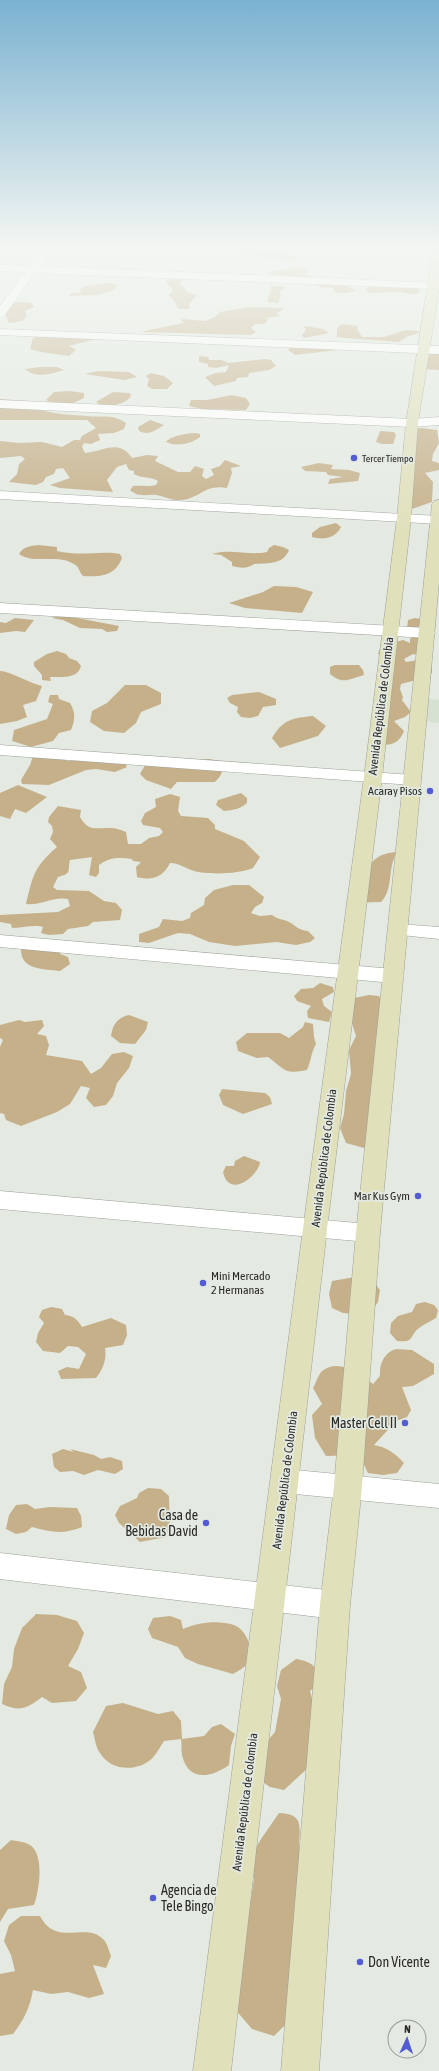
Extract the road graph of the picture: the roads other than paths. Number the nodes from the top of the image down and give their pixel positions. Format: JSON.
{"nodes":[{"id":1,"x":255,"y":343,"type":"edge"},
{"id":2,"x":431,"y":350,"type":"edge"},
{"id":3,"x":0,"y":404,"type":"edge"},
{"id":4,"x":439,"y":421,"type":"edge"},
{"id":5,"x":412,"y":423,"type":"junction"},
{"id":6,"x":0,"y":495,"type":"edge"},
{"id":7,"x":438,"y":512,"type":"edge"},
{"id":8,"x":404,"y":518,"type":"junction"},
{"id":9,"x":0,"y":608,"type":"edge"},
{"id":10,"x":391,"y":624,"type":"junction"},
{"id":11,"x":431,"y":624,"type":"edge"},
{"id":12,"x":0,"y":750,"type":"edge"},
{"id":13,"x":373,"y":777,"type":"junction"},
{"id":14,"x":412,"y":780,"type":"junction"},
{"id":15,"x":398,"y":930,"type":"junction"},
{"id":16,"x":439,"y":933,"type":"edge"},
{"id":17,"x":0,"y":941,"type":"edge"},
{"id":18,"x":347,"y":972,"type":"junction"},
{"id":19,"x":393,"y":976,"type":"junction"},
{"id":20,"x":0,"y":1200,"type":"edge"},
{"id":21,"x":315,"y":1229,"type":"junction"},
{"id":22,"x":368,"y":1233,"type":"junction"},
{"id":23,"x":285,"y":1481,"type":"junction"},
{"id":24,"x":348,"y":1486,"type":"junction"},
{"id":25,"x":439,"y":1496,"type":"edge"},
{"id":26,"x":0,"y":1566,"type":"edge"},
{"id":27,"x":270,"y":1598,"type":"junction"},
{"id":28,"x":335,"y":1605,"type":"junction"},
{"id":29,"x":212,"y":2071,"type":"edge"},
{"id":30,"x":300,"y":2071,"type":"edge"}],
"edges":[{"from":1,"to":2,"type":"street"},
{"from":2,"to":5,"type":"street","name":"Avenida República de Colombia"},
{"from":3,"to":5,"type":"street"},
{"from":4,"to":5,"type":"street"},
{"from":5,"to":8,"type":"street","name":"Avenida República de Colombia"},
{"from":6,"to":8,"type":"street"},
{"from":7,"to":8,"type":"street"},
{"from":7,"to":11,"type":"street"},
{"from":8,"to":10,"type":"street","name":"Avenida República de Colombia"},
{"from":9,"to":10,"type":"street"},
{"from":10,"to":11,"type":"street"},
{"from":10,"to":13,"type":"street","name":"Avenida República de Colombia"},
{"from":11,"to":14,"type":"street"},
{"from":12,"to":13,"type":"street"},
{"from":13,"to":14,"type":"street"},
{"from":13,"to":18,"type":"street","name":"Avenida República de Colombia"},
{"from":14,"to":15,"type":"street"},
{"from":15,"to":16,"type":"street"},
{"from":15,"to":19,"type":"street"},
{"from":17,"to":18,"type":"street"},
{"from":18,"to":19,"type":"street"},
{"from":18,"to":21,"type":"street","name":"Avenida República de Colombia"},
{"from":19,"to":22,"type":"street"},
{"from":20,"to":21,"type":"street"},
{"from":21,"to":22,"type":"street"},
{"from":21,"to":23,"type":"street","name":"Avenida República de Colombia"},
{"from":22,"to":24,"type":"street"},
{"from":23,"to":24,"type":"street"},
{"from":23,"to":27,"type":"street","name":"Avenida República de Colombia"},
{"from":24,"to":25,"type":"street"},
{"from":24,"to":28,"type":"street"},
{"from":26,"to":27,"type":"street"},
{"from":27,"to":28,"type":"street"},
{"from":27,"to":29,"type":"street","name":"Avenida República de Colombia"},
{"from":28,"to":30,"type":"street"}]}
